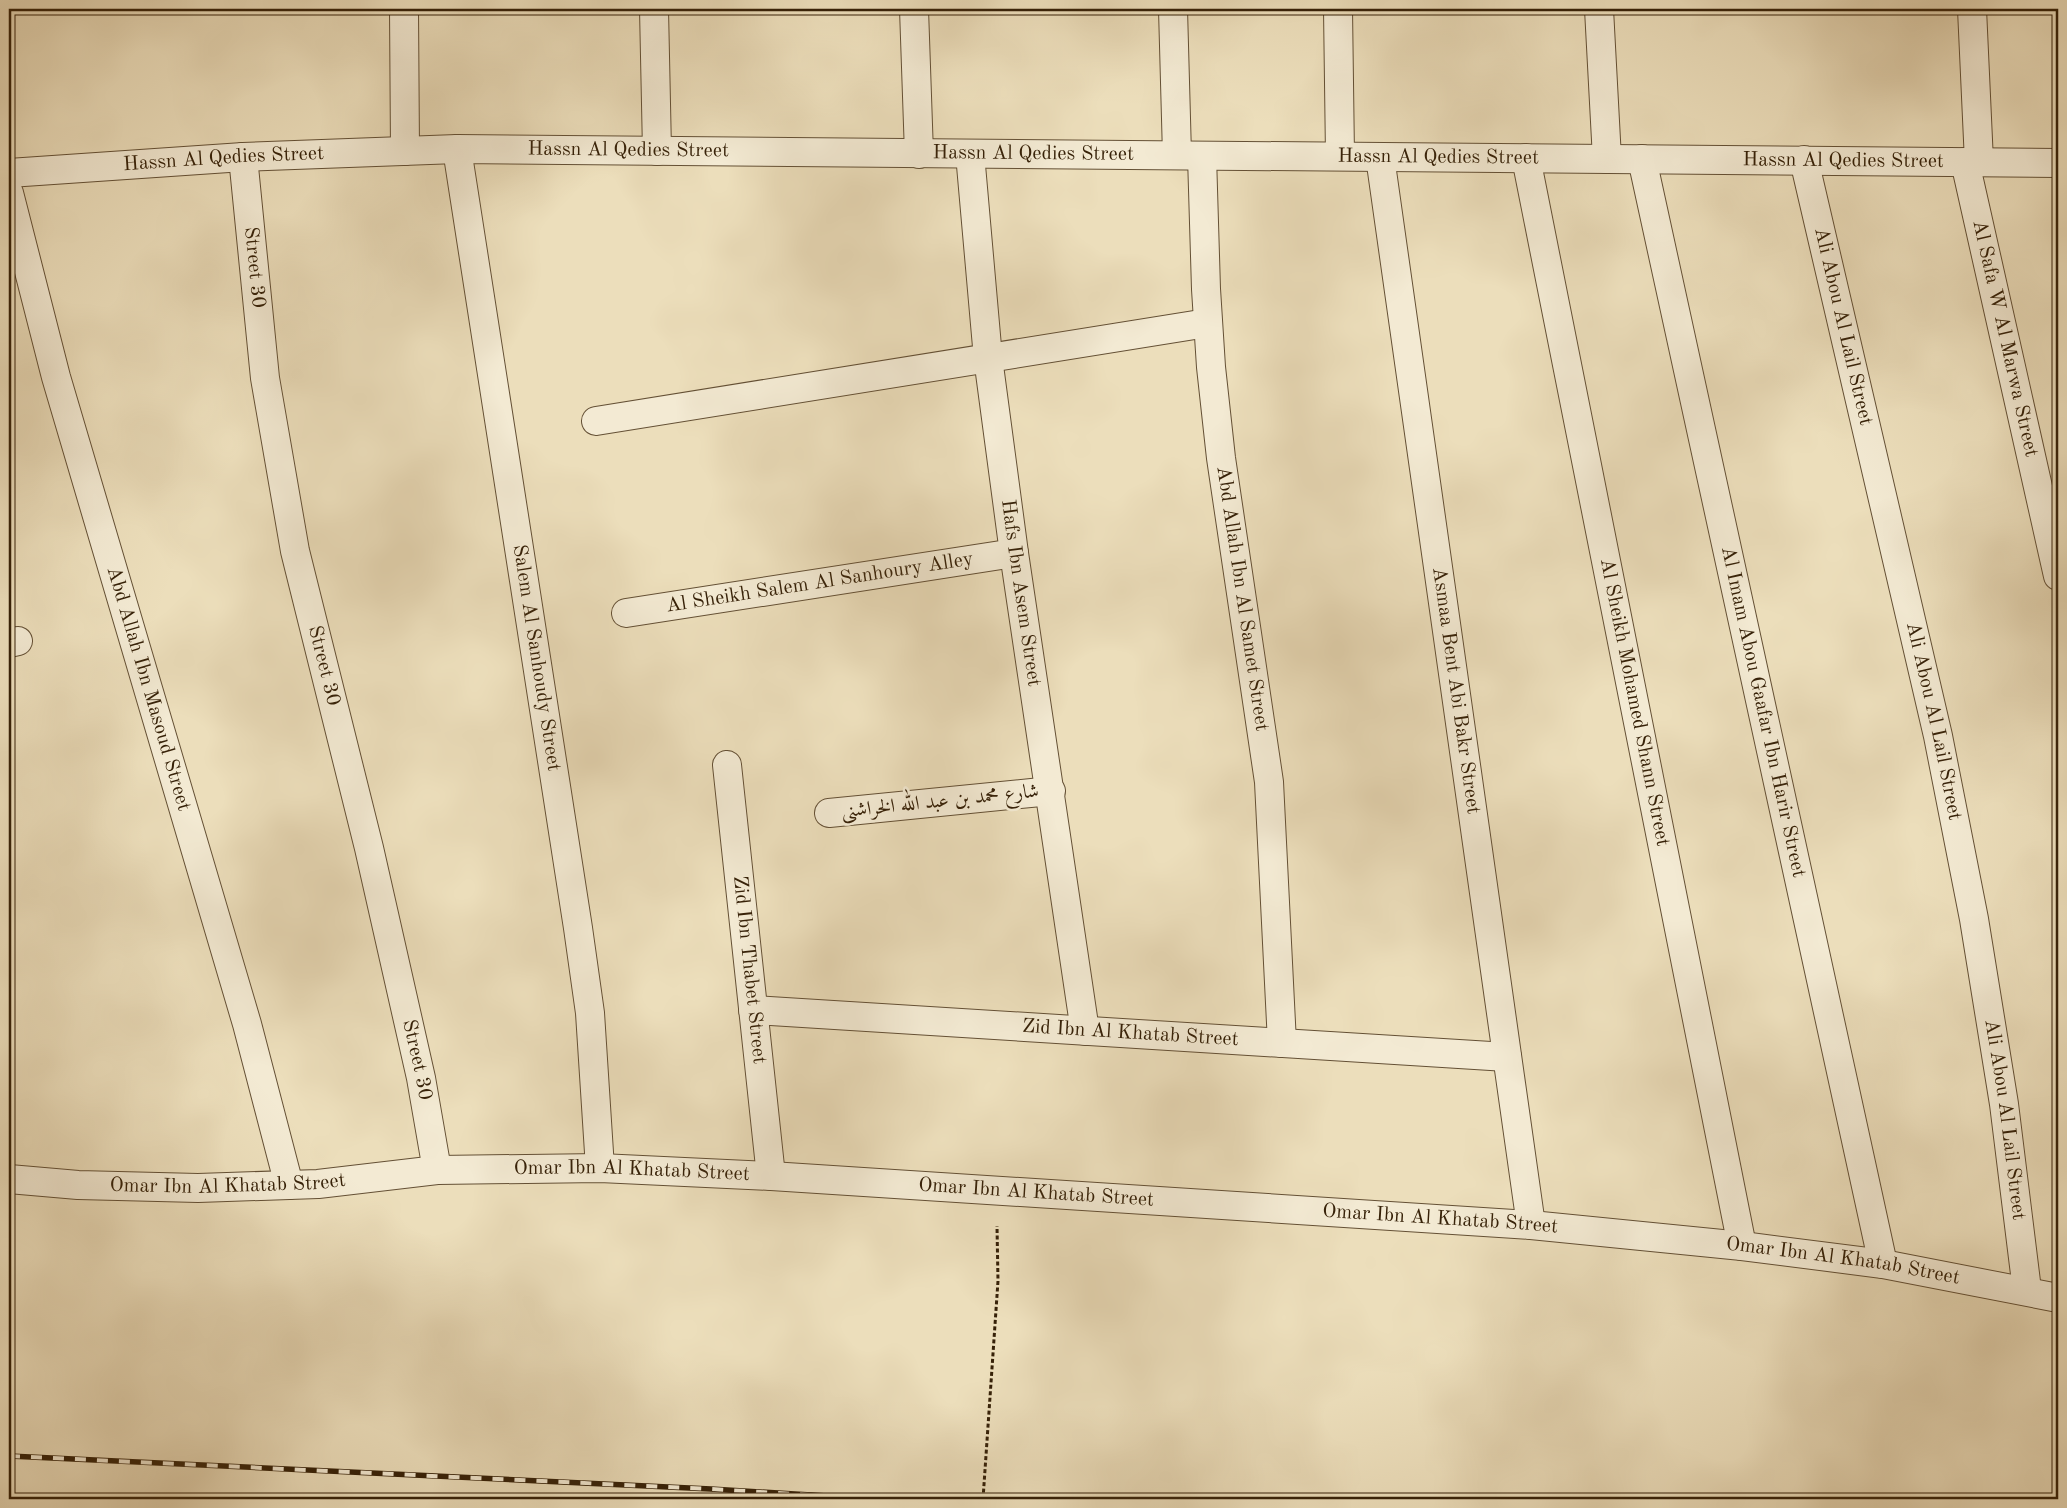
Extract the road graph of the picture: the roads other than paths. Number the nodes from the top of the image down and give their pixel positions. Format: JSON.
{"nodes":[{"id":1,"x":404,"y":9,"type":"edge"},
{"id":2,"x":654,"y":9,"type":"edge"},
{"id":3,"x":914,"y":9,"type":"edge"},
{"id":4,"x":1173,"y":9,"type":"edge"},
{"id":5,"x":1338,"y":9,"type":"edge"},
{"id":6,"x":1599,"y":9,"type":"edge"},
{"id":7,"x":1972,"y":9,"type":"edge"},
{"id":8,"x":457,"y":150,"type":"junction"},
{"id":9,"x":405,"y":151,"type":"junction"},
{"id":10,"x":657,"y":151,"type":"junction"},
{"id":11,"x":919,"y":154,"type":"junction"},
{"id":12,"x":970,"y":154,"type":"junction"},
{"id":13,"x":1189,"y":156,"type":"junction"},
{"id":14,"x":1340,"y":156,"type":"junction"},
{"id":15,"x":1380,"y":157,"type":"junction"},
{"id":16,"x":242,"y":158,"type":"junction"},
{"id":17,"x":1526,"y":158,"type":"junction"},
{"id":18,"x":1608,"y":159,"type":"junction"},
{"id":19,"x":1642,"y":159,"type":"junction"},
{"id":20,"x":1804,"y":160,"type":"junction"},
{"id":21,"x":1972,"y":162,"type":"junction"},
{"id":22,"x":2058,"y":162,"type":"edge"},
{"id":23,"x":9,"y":173,"type":"edge"},
{"id":24,"x":9,"y":193,"type":"edge"},
{"id":25,"x":1207,"y":322,"type":"junction"},
{"id":26,"x":988,"y":358,"type":"junction"},
{"id":27,"x":596,"y":421,"type":"dead end"},
{"id":28,"x":1014,"y":553,"type":"junction"},
{"id":29,"x":2058,"y":576,"type":"edge"},
{"id":30,"x":626,"y":613,"type":"dead end"},
{"id":31,"x":727,"y":764,"type":"dead end"},
{"id":32,"x":1051,"y":791,"type":"junction"},
{"id":33,"x":829,"y":813,"type":"dead end"},
{"id":34,"x":753,"y":1010,"type":"junction"},
{"id":35,"x":1085,"y":1031,"type":"junction"},
{"id":36,"x":1282,"y":1043,"type":"junction"},
{"id":37,"x":1507,"y":1057,"type":"junction"},
{"id":38,"x":600,"y":1168,"type":"junction"},
{"id":39,"x":437,"y":1170,"type":"junction"},
{"id":40,"x":771,"y":1176,"type":"junction"},
{"id":41,"x":9,"y":1179,"type":"edge"},
{"id":42,"x":289,"y":1185,"type":"junction"},
{"id":43,"x":1531,"y":1225,"type":"junction"},
{"id":44,"x":1742,"y":1246,"type":"junction"},
{"id":45,"x":1884,"y":1264,"type":"junction"},
{"id":46,"x":2027,"y":1290,"type":"junction"},
{"id":47,"x":2058,"y":1298,"type":"edge"}],
"edges":[{"from":1,"to":9,"type":"street"},
{"from":2,"to":10,"type":"street"},
{"from":3,"to":11,"type":"street"},
{"from":4,"to":13,"type":"street","name":"Abd Allah Ibn Al Samet Street"},
{"from":5,"to":14,"type":"street"},
{"from":6,"to":18,"type":"street"},
{"from":7,"to":21,"type":"street","name":"Al Safa W Al Marwa Street"},
{"from":8,"to":9,"type":"street","name":"Hassn Al Qedies Street"},
{"from":8,"to":10,"type":"street","name":"Hassn Al Qedies Street"},
{"from":8,"to":38,"type":"street","name":"Salem Al Sanhoudy Street"},
{"from":9,"to":16,"type":"street","name":"Hassn Al Qedies Street"},
{"from":10,"to":11,"type":"street","name":"Hassn Al Qedies Street"},
{"from":11,"to":12,"type":"street","name":"Hassn Al Qedies Street"},
{"from":12,"to":13,"type":"street","name":"Hassn Al Qedies Street"},
{"from":12,"to":26,"type":"street","name":"Hafs Ibn Asem Street"},
{"from":13,"to":14,"type":"street","name":"Hassn Al Qedies Street"},
{"from":13,"to":25,"type":"street","name":"Abd Allah Ibn Al Samet Street"},
{"from":14,"to":15,"type":"street","name":"Hassn Al Qedies Street"},
{"from":15,"to":17,"type":"street","name":"Hassn Al Qedies Street"},
{"from":15,"to":37,"type":"street","name":"Asmaa Bent Abi Bakr Street"},
{"from":16,"to":23,"type":"street","name":"Hassn Al Qedies Street"},
{"from":16,"to":39,"type":"street","name":"Street 30"},
{"from":17,"to":18,"type":"street","name":"Hassn Al Qedies Street"},
{"from":17,"to":44,"type":"street","name":"Al Sheikh Mohamed Shann Street"},
{"from":18,"to":19,"type":"street","name":"Hassn Al Qedies Street"},
{"from":19,"to":20,"type":"street","name":"Hassn Al Qedies Street"},
{"from":19,"to":45,"type":"street","name":"Al Imam Abou Gaafar Ibn Harir Street"},
{"from":20,"to":21,"type":"street","name":"Hassn Al Qedies Street"},
{"from":20,"to":46,"type":"street","name":"Ali Abou Al Lail Street"},
{"from":21,"to":22,"type":"street","name":"Hassn Al Qedies Street"},
{"from":21,"to":29,"type":"street","name":"Al Safa W Al Marwa Street"},
{"from":24,"to":42,"type":"street","name":"Abd Allah Ibn Masoud Street"},
{"from":25,"to":26,"type":"street"},
{"from":25,"to":36,"type":"street","name":"Abd Allah Ibn Al Samet Street"},
{"from":26,"to":27,"type":"street"},
{"from":26,"to":28,"type":"street","name":"Hafs Ibn Asem Street"},
{"from":28,"to":30,"type":"street","name":"Al Sheikh Salem Al Sanhoury Alley"},
{"from":28,"to":32,"type":"street","name":"Hafs Ibn Asem Street"},
{"from":31,"to":34,"type":"street","name":"Zid Ibn Thabet Street"},
{"from":32,"to":33,"type":"street","name":"شارع محمد بن عبد الله الخراشنى"},
{"from":32,"to":35,"type":"street","name":"Hafs Ibn Asem Street"},
{"from":34,"to":35,"type":"street","name":"Zid Ibn Al Khatab Street"},
{"from":34,"to":40,"type":"street","name":"Zid Ibn Thabet Street"},
{"from":35,"to":36,"type":"street","name":"Zid Ibn Al Khatab Street"},
{"from":36,"to":37,"type":"street","name":"Zid Ibn Al Khatab Street"},
{"from":37,"to":43,"type":"street","name":"Asmaa Bent Abi Bakr Street"},
{"from":38,"to":39,"type":"street","name":"Omar Ibn Al Khatab Street"},
{"from":38,"to":40,"type":"street","name":"Omar Ibn Al Khatab Street"},
{"from":39,"to":42,"type":"street","name":"Omar Ibn Al Khatab Street"},
{"from":40,"to":43,"type":"street","name":"Omar Ibn Al Khatab Street"},
{"from":41,"to":42,"type":"street","name":"Omar Ibn Al Khatab Street"},
{"from":43,"to":44,"type":"street","name":"Omar Ibn Al Khatab Street"},
{"from":44,"to":45,"type":"street","name":"Omar Ibn Al Khatab Street"},
{"from":45,"to":46,"type":"street","name":"Omar Ibn Al Khatab Street"},
{"from":46,"to":47,"type":"street","name":"Omar Ibn Al Khatab Street"}]}
